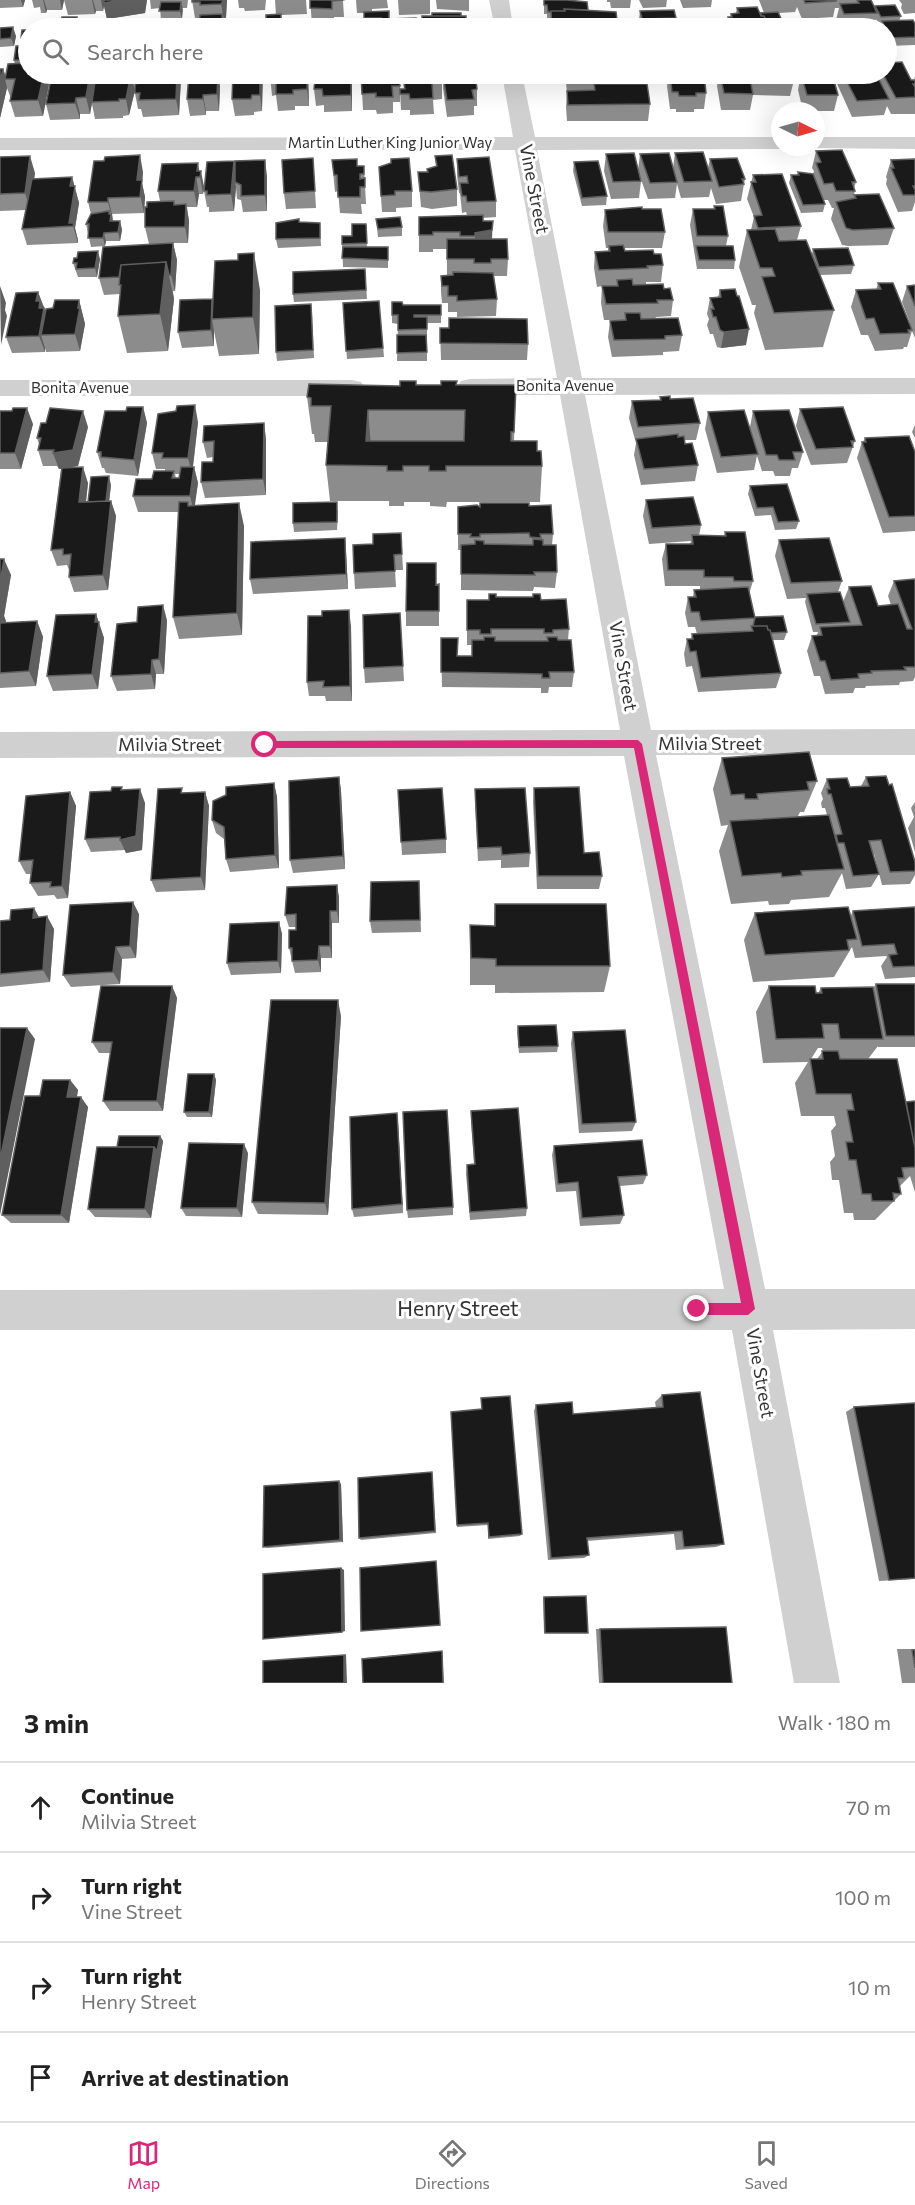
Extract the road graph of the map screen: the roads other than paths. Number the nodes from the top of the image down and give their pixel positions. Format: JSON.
{"nodes":[{"id":1,"x":499,"y":0,"type":"edge"},
{"id":2,"x":502,"y":18,"type":"edge"},
{"id":3,"x":514,"y":84,"type":"edge"},
{"id":4,"x":525,"y":143,"type":"junction"},
{"id":5,"x":771,"y":143,"type":"edge"},
{"id":6,"x":825,"y":143,"type":"edge"},
{"id":7,"x":915,"y":143,"type":"edge"},
{"id":8,"x":0,"y":144,"type":"edge"},
{"id":9,"x":572,"y":386,"type":"junction"},
{"id":10,"x":915,"y":386,"type":"edge"},
{"id":11,"x":442,"y":387,"type":"edge"},
{"id":12,"x":0,"y":388,"type":"edge"},
{"id":13,"x":374,"y":388,"type":"edge"},
{"id":14,"x":915,"y":742,"type":"edge"},
{"id":15,"x":638,"y":744,"type":"junction"},
{"id":16,"x":0,"y":745,"type":"edge"},
{"id":17,"x":748,"y":1309,"type":"junction"},
{"id":18,"x":0,"y":1310,"type":"edge"},
{"id":19,"x":915,"y":1310,"type":"edge"},
{"id":20,"x":817,"y":1683,"type":"edge"}],
"edges":[{"from":1,"to":2,"type":"street"},
{"from":3,"to":4,"type":"street","name":"Vine Street"},
{"from":4,"to":5,"type":"street","name":"Martin Luther King Junior Way"},
{"from":4,"to":8,"type":"street","name":"Martin Luther King Junior Way"},
{"from":4,"to":9,"type":"street","name":"Vine Street"},
{"from":6,"to":7,"type":"street"},
{"from":9,"to":10,"type":"street","name":"Bonita Avenue"},
{"from":9,"to":11,"type":"street","name":"Bonita Avenue"},
{"from":9,"to":15,"type":"street","name":"Vine Street"},
{"from":12,"to":13,"type":"street","name":"Bonita Avenue"},
{"from":14,"to":15,"type":"street","name":"Milvia Street"},
{"from":15,"to":16,"type":"street","name":"Milvia Street"},
{"from":15,"to":17,"type":"street","name":"Vine Street"},
{"from":17,"to":18,"type":"street","name":"Henry Street"},
{"from":17,"to":19,"type":"street","name":"Henry Street"},
{"from":17,"to":20,"type":"street","name":"Vine Street"}]}
